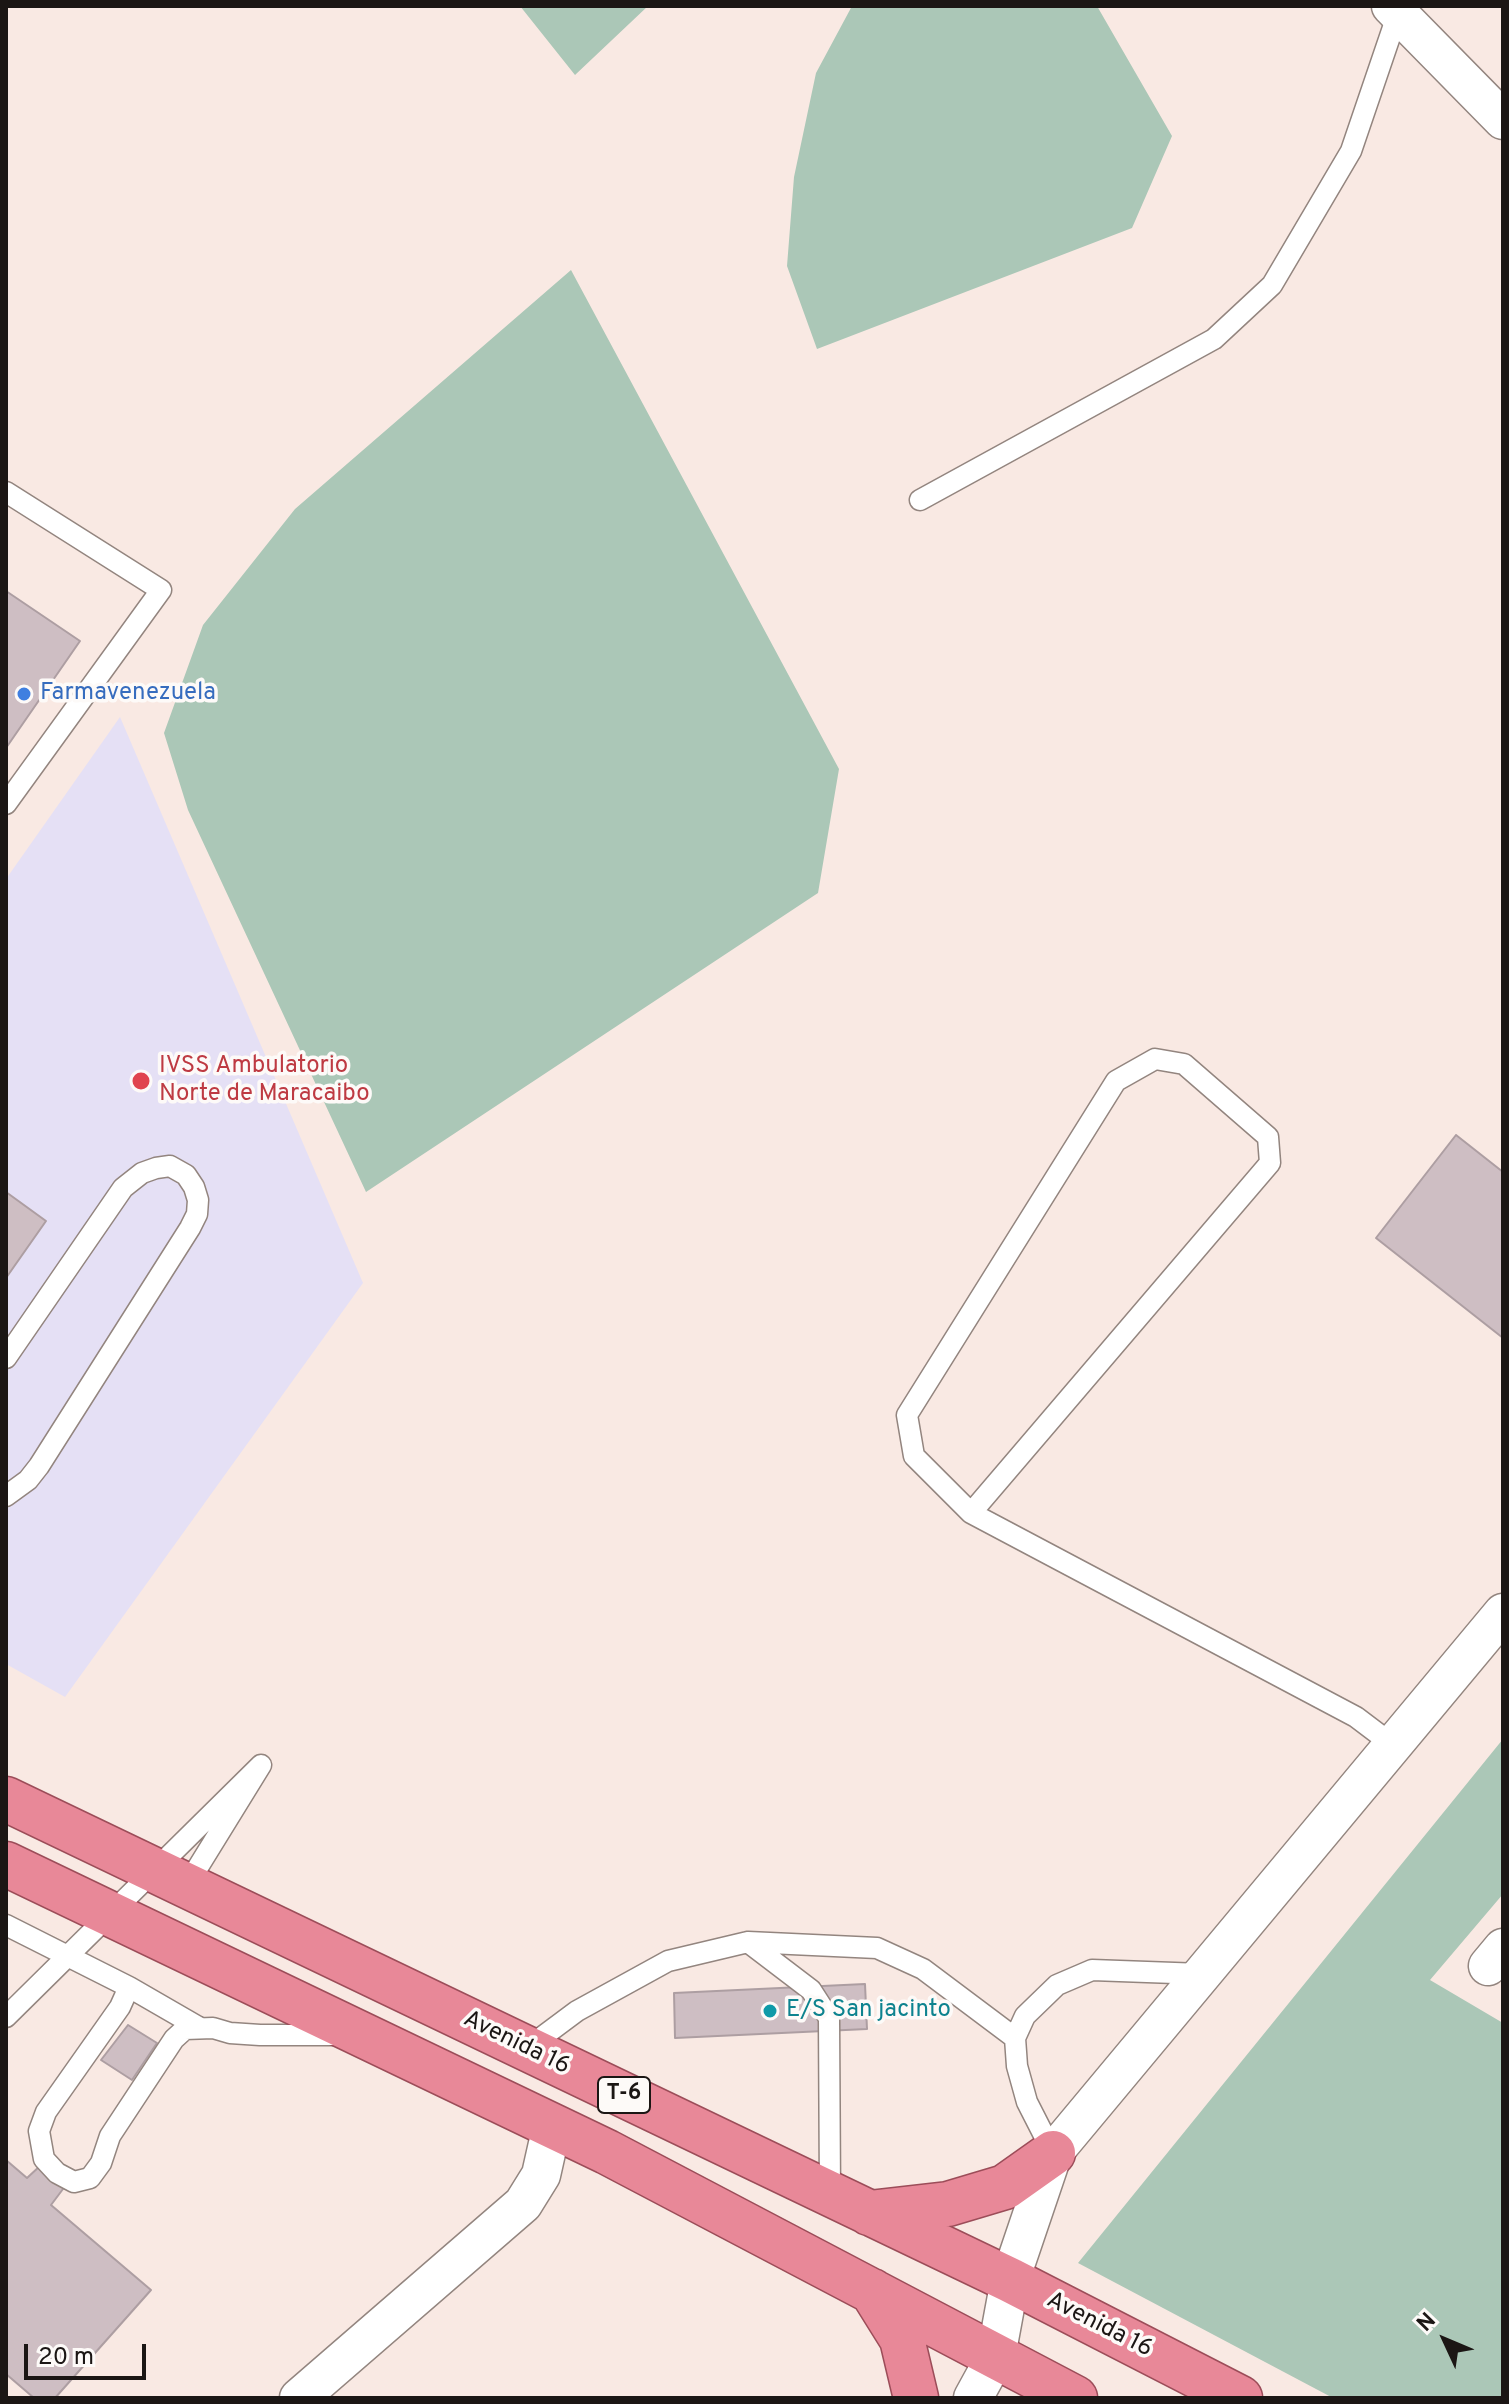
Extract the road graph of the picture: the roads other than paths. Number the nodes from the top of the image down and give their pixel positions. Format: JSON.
{"nodes":[{"id":1,"x":1395,"y":9,"type":"edge"},
{"id":2,"x":1503,"y":120,"type":"edge"},
{"id":3,"x":6,"y":492,"type":"edge"},
{"id":4,"x":920,"y":500,"type":"dead end"},
{"id":5,"x":6,"y":804,"type":"edge"},
{"id":6,"x":6,"y":1358,"type":"edge"},
{"id":7,"x":6,"y":1496,"type":"edge"},
{"id":8,"x":971,"y":1513,"type":"junction"},
{"id":9,"x":1503,"y":1613,"type":"edge"},
{"id":10,"x":1393,"y":1745,"type":"junction"},
{"id":11,"x":6,"y":1799,"type":"edge"},
{"id":12,"x":6,"y":1864,"type":"edge"},
{"id":13,"x":187,"y":1885,"type":"junction"},
{"id":14,"x":6,"y":1925,"type":"edge"},
{"id":15,"x":748,"y":1942,"type":"junction"},
{"id":16,"x":1202,"y":1974,"type":"junction"},
{"id":17,"x":129,"y":1987,"type":"junction"},
{"id":18,"x":6,"y":2017,"type":"edge"},
{"id":19,"x":200,"y":2028,"type":"junction"},
{"id":20,"x":360,"y":2034,"type":"junction"},
{"id":21,"x":1015,"y":2038,"type":"junction"},
{"id":22,"x":526,"y":2049,"type":"junction"},
{"id":23,"x":552,"y":2126,"type":"junction"},
{"id":24,"x":1053,"y":2153,"type":"junction"},
{"id":25,"x":830,"y":2194,"type":"junction"},
{"id":26,"x":869,"y":2213,"type":"junction"},
{"id":27,"x":1010,"y":2280,"type":"junction"},
{"id":28,"x":872,"y":2291,"type":"junction"},
{"id":29,"x":996,"y":2356,"type":"junction"},
{"id":30,"x":299,"y":2398,"type":"edge"},
{"id":31,"x":916,"y":2398,"type":"edge"},
{"id":32,"x":973,"y":2398,"type":"edge"},
{"id":33,"x":1075,"y":2398,"type":"edge"},
{"id":34,"x":1240,"y":2398,"type":"edge"}],
"edges":[{"from":1,"to":2,"type":"street"},
{"from":1,"to":4,"type":"lane"},
{"from":3,"to":5,"type":"lane"},
{"from":6,"to":7,"type":"lane"},
{"from":8,"to":8,"type":"lane"},
{"from":8,"to":10,"type":"lane"},
{"from":9,"to":10,"type":"street"},
{"from":10,"to":16,"type":"street"},
{"from":11,"to":13,"type":"highway","name":"Avenida 16","number":"T-6"},
{"from":12,"to":20,"type":"highway","number":"T-6"},
{"from":13,"to":18,"type":"lane"},
{"from":13,"to":22,"type":"highway","name":"Avenida 16","number":"T-6"},
{"from":14,"to":17,"type":"lane"},
{"from":15,"to":21,"type":"lane"},
{"from":15,"to":22,"type":"lane"},
{"from":15,"to":25,"type":"lane"},
{"from":16,"to":21,"type":"lane"},
{"from":16,"to":24,"type":"street"},
{"from":17,"to":19,"type":"lane"},
{"from":17,"to":19,"type":"lane"},
{"from":19,"to":20,"type":"lane"},
{"from":20,"to":23,"type":"highway","number":"T-6"},
{"from":21,"to":24,"type":"lane"},
{"from":22,"to":25,"type":"highway","name":"Avenida 16","number":"T-6"},
{"from":23,"to":28,"type":"highway","number":"T-6"},
{"from":23,"to":30,"type":"street"},
{"from":24,"to":26,"type":"highway"},
{"from":24,"to":27,"type":"street"},
{"from":25,"to":26,"type":"highway","name":"Avenida 16","number":"T-6"},
{"from":26,"to":27,"type":"highway","name":"Avenida 16","number":"T-6"},
{"from":27,"to":29,"type":"street"},
{"from":27,"to":34,"type":"highway","name":"Avenida 16","number":"T-6"},
{"from":28,"to":29,"type":"highway","number":"T-6"},
{"from":28,"to":31,"type":"highway"},
{"from":29,"to":32,"type":"street"},
{"from":29,"to":33,"type":"highway","number":"T-6"}]}
